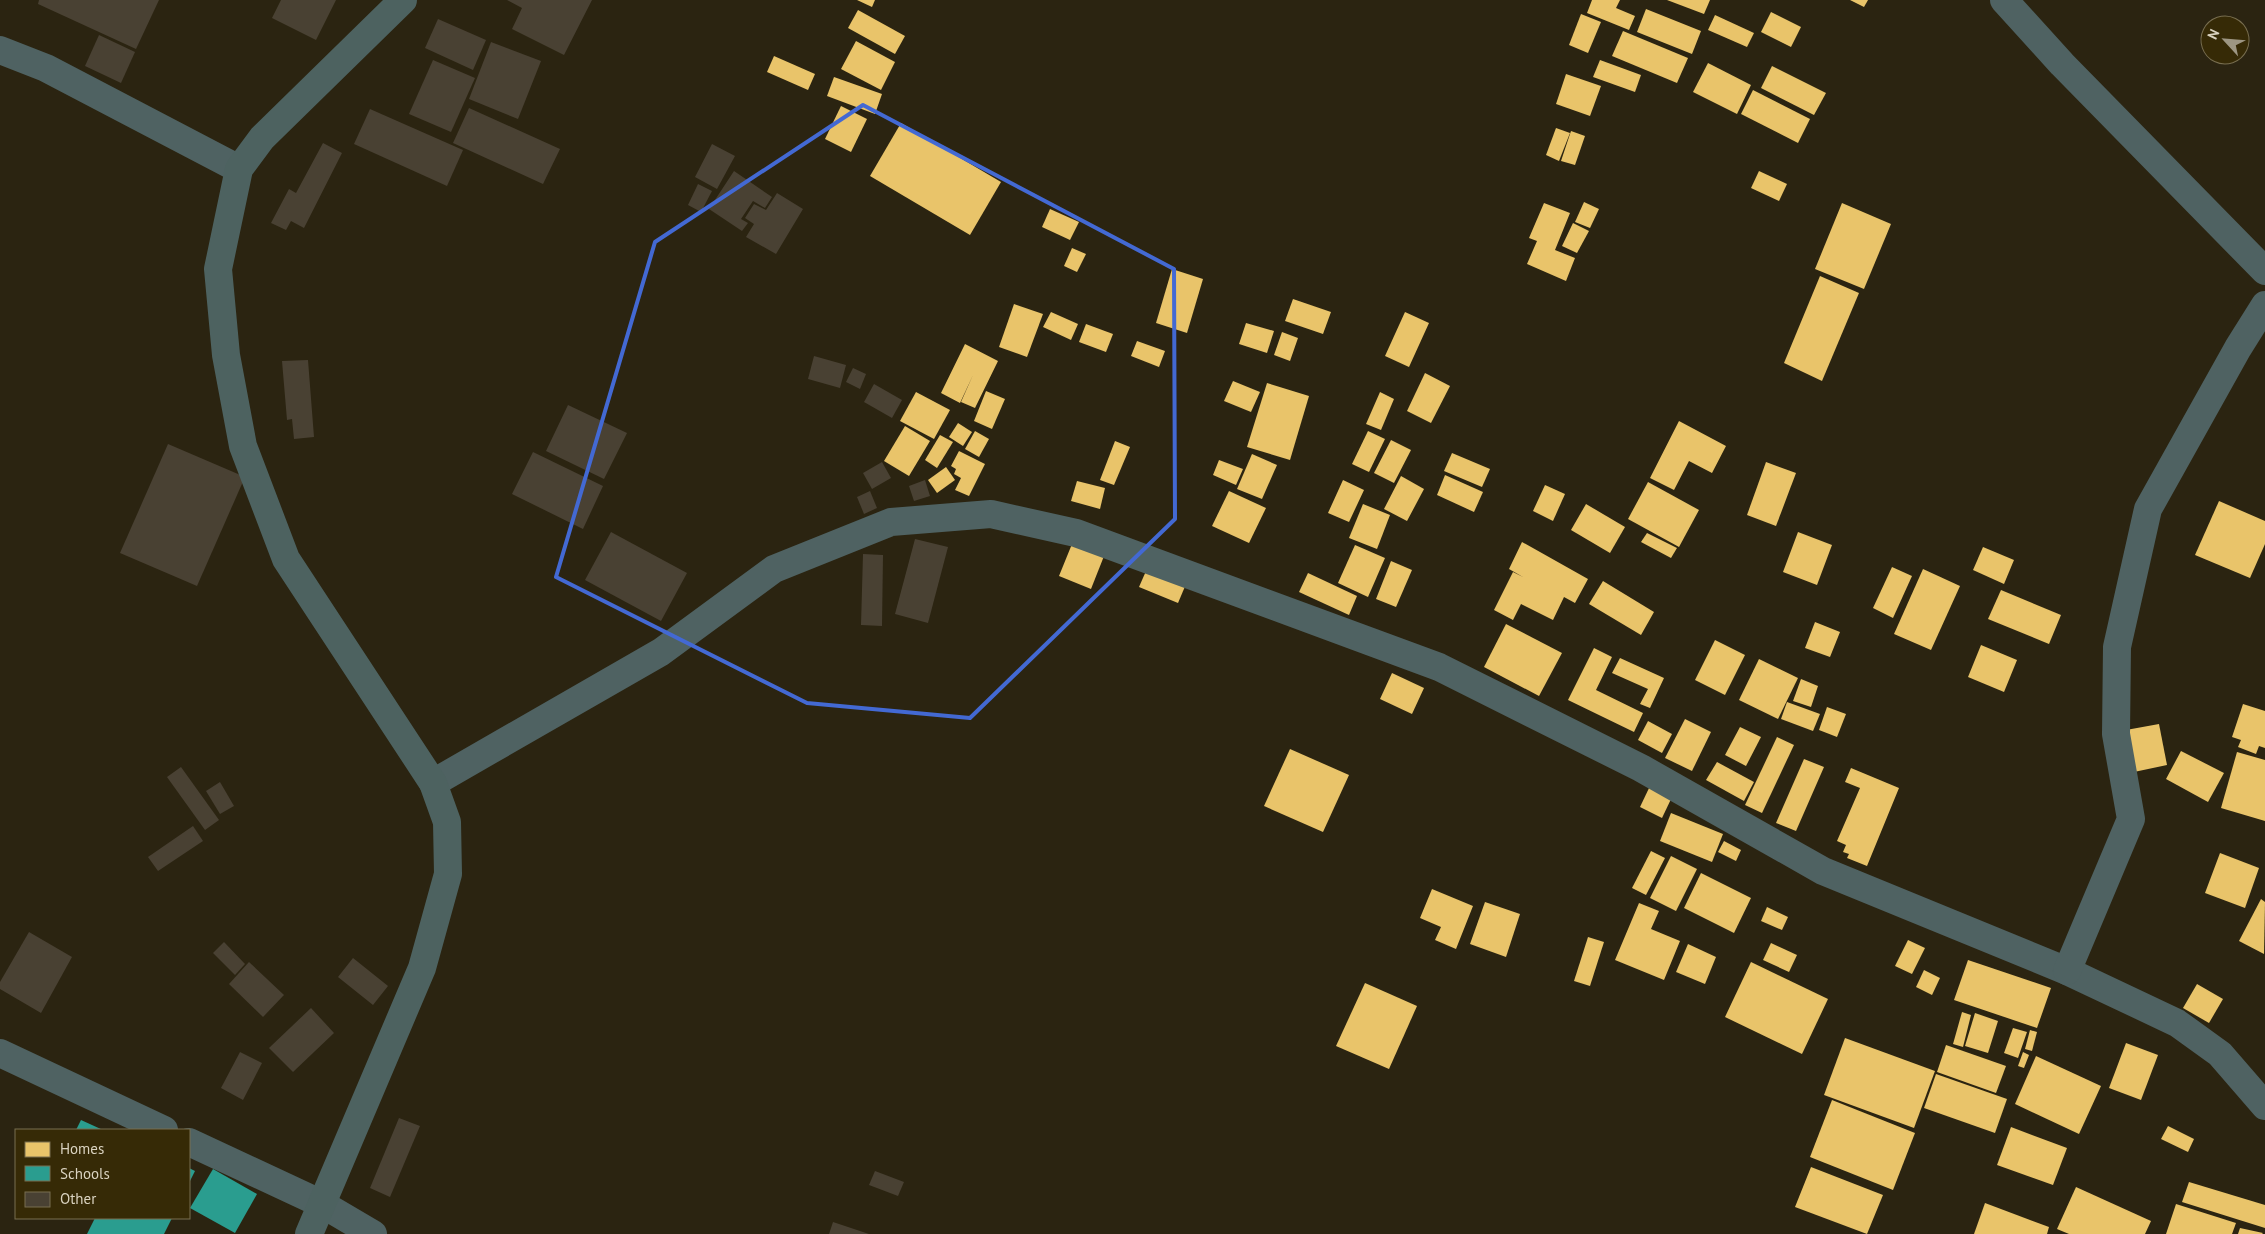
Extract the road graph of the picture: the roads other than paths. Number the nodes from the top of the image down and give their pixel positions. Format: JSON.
{"nodes":[{"id":1,"x":403,"y":0,"type":"edge"},
{"id":2,"x":2004,"y":0,"type":"edge"},
{"id":3,"x":0,"y":50,"type":"edge"},
{"id":4,"x":239,"y":169,"type":"junction"},
{"id":5,"x":2265,"y":271,"type":"edge"},
{"id":6,"x":2265,"y":305,"type":"edge"},
{"id":7,"x":432,"y":783,"type":"junction"},
{"id":8,"x":2067,"y":971,"type":"junction"},
{"id":9,"x":0,"y":1053,"type":"edge"},
{"id":10,"x":2265,"y":1106,"type":"edge"},
{"id":11,"x":162,"y":1129,"type":"edge"},
{"id":12,"x":190,"y":1142,"type":"edge"},
{"id":13,"x":322,"y":1204,"type":"junction"},
{"id":14,"x":309,"y":1234,"type":"edge"},
{"id":15,"x":373,"y":1234,"type":"edge"}],
"edges":[{"from":1,"to":4,"type":"main road"},
{"from":2,"to":5,"type":"street"},
{"from":3,"to":4,"type":"street"},
{"from":4,"to":7,"type":"main road"},
{"from":6,"to":8,"type":"street"},
{"from":7,"to":8,"type":"street"},
{"from":7,"to":13,"type":"main road"},
{"from":8,"to":10,"type":"street"},
{"from":9,"to":11,"type":"street"},
{"from":12,"to":13,"type":"street"},
{"from":13,"to":14,"type":"main road"},
{"from":13,"to":15,"type":"street"}]}
